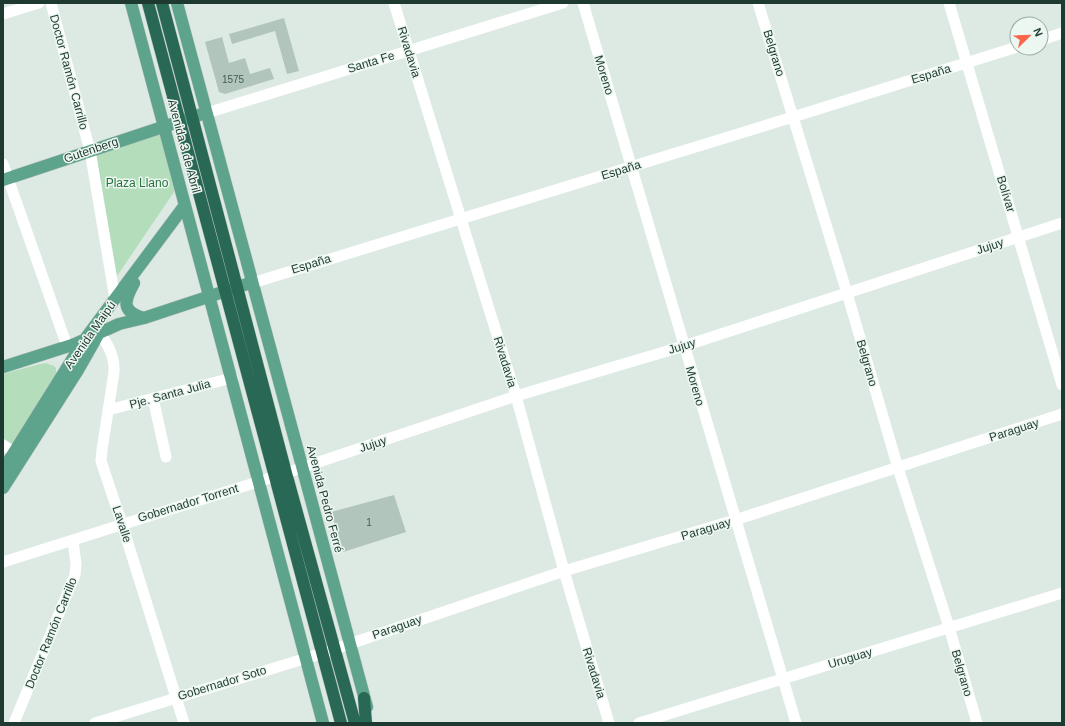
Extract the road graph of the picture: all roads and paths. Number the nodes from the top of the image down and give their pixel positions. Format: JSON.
{"nodes":[{"id":1,"x":39,"y":3,"type":"edge"},
{"id":2,"x":51,"y":3,"type":"edge"},
{"id":3,"x":131,"y":3,"type":"edge"},
{"id":4,"x":148,"y":3,"type":"edge"},
{"id":5,"x":162,"y":3,"type":"edge"},
{"id":6,"x":177,"y":3,"type":"edge"},
{"id":7,"x":394,"y":3,"type":"edge"},
{"id":8,"x":564,"y":3,"type":"edge"},
{"id":9,"x":583,"y":3,"type":"edge"},
{"id":10,"x":758,"y":3,"type":"edge"},
{"id":11,"x":949,"y":3,"type":"edge"},
{"id":12,"x":3,"y":14,"type":"edge"},
{"id":13,"x":1062,"y":33,"type":"edge"},
{"id":14,"x":1049,"y":37,"type":"edge"},
{"id":15,"x":408,"y":50,"type":"junction"},
{"id":16,"x":1009,"y":50,"type":"edge"},
{"id":17,"x":967,"y":63,"type":"junction"},
{"id":18,"x":207,"y":113,"type":"junction"},
{"id":19,"x":192,"y":117,"type":"junction"},
{"id":20,"x":793,"y":117,"type":"junction"},
{"id":21,"x":180,"y":122,"type":"junction"},
{"id":22,"x":164,"y":126,"type":"junction"},
{"id":23,"x":90,"y":151,"type":"junction"},
{"id":24,"x":3,"y":164,"type":"edge"},
{"id":25,"x":632,"y":166,"type":"junction"},
{"id":26,"x":6,"y":179,"type":"edge"},
{"id":27,"x":185,"y":205,"type":"junction"},
{"id":28,"x":460,"y":219,"type":"junction"},
{"id":29,"x":1062,"y":223,"type":"edge"},
{"id":30,"x":1018,"y":236,"type":"junction"},
{"id":31,"x":161,"y":238,"type":"junction"},
{"id":32,"x":252,"y":283,"type":"junction"},
{"id":33,"x":238,"y":287,"type":"junction"},
{"id":34,"x":225,"y":291,"type":"junction"},
{"id":35,"x":847,"y":293,"type":"junction"},
{"id":36,"x":210,"y":296,"type":"junction"},
{"id":37,"x":115,"y":299,"type":"junction"},
{"id":38,"x":144,"y":318,"type":"junction"},
{"id":39,"x":96,"y":330,"type":"junction"},
{"id":40,"x":85,"y":339,"type":"junction"},
{"id":41,"x":67,"y":346,"type":"junction"},
{"id":42,"x":684,"y":346,"type":"junction"},
{"id":43,"x":3,"y":367,"type":"edge"},
{"id":44,"x":232,"y":378,"type":"junction"},
{"id":45,"x":1062,"y":385,"type":"edge"},
{"id":46,"x":516,"y":396,"type":"junction"},
{"id":47,"x":152,"y":398,"type":"junction"},
{"id":48,"x":108,"y":410,"type":"junction"},
{"id":49,"x":1062,"y":414,"type":"edge"},
{"id":50,"x":3,"y":445,"type":"edge"},
{"id":51,"x":18,"y":455,"type":"junction"},
{"id":52,"x":166,"y":457,"type":"dead end"},
{"id":53,"x":301,"y":468,"type":"junction"},
{"id":54,"x":898,"y":468,"type":"junction"},
{"id":55,"x":3,"y":470,"type":"edge"},
{"id":56,"x":286,"y":473,"type":"junction"},
{"id":57,"x":274,"y":476,"type":"junction"},
{"id":58,"x":259,"y":481,"type":"junction"},
{"id":59,"x":3,"y":488,"type":"edge"},
{"id":60,"x":735,"y":520,"type":"junction"},
{"id":61,"x":122,"y":524,"type":"junction"},
{"id":62,"x":73,"y":541,"type":"junction"},
{"id":63,"x":3,"y":562,"type":"edge"},
{"id":64,"x":564,"y":571,"type":"junction"},
{"id":65,"x":1062,"y":593,"type":"edge"},
{"id":66,"x":949,"y":627,"type":"junction"},
{"id":67,"x":349,"y":643,"type":"junction"},
{"id":68,"x":328,"y":651,"type":"junction"},
{"id":69,"x":306,"y":657,"type":"junction"},
{"id":70,"x":783,"y":679,"type":"junction"},
{"id":71,"x":177,"y":697,"type":"junction"},
{"id":72,"x":364,"y":698,"type":"junction"},
{"id":73,"x":14,"y":723,"type":"edge"},
{"id":74,"x":95,"y":723,"type":"edge"},
{"id":75,"x":184,"y":723,"type":"edge"},
{"id":76,"x":323,"y":723,"type":"edge"},
{"id":77,"x":341,"y":723,"type":"edge"},
{"id":78,"x":355,"y":723,"type":"edge"},
{"id":79,"x":366,"y":723,"type":"edge"},
{"id":80,"x":371,"y":723,"type":"edge"},
{"id":81,"x":609,"y":723,"type":"edge"},
{"id":82,"x":639,"y":723,"type":"edge"},
{"id":83,"x":796,"y":723,"type":"edge"},
{"id":84,"x":976,"y":723,"type":"edge"}],
"edges":[{"from":1,"to":12,"type":"street"},
{"from":2,"to":23,"type":"street","name":"Doctor Ramón Carrillo"},
{"from":3,"to":22,"type":"main road","name":"Avenida 3 de Abril"},
{"from":4,"to":21,"type":"highway","name":"Avenida 3 de Abril"},
{"from":5,"to":19,"type":"highway","name":"Avenida 3 de Abril"},
{"from":6,"to":18,"type":"main road"},
{"from":7,"to":15,"type":"street","name":"Rivadavia"},
{"from":8,"to":15,"type":"street","name":"Santa Fe"},
{"from":9,"to":25,"type":"street","name":"Moreno"},
{"from":10,"to":20,"type":"street","name":"Belgrano"},
{"from":11,"to":17,"type":"street","name":"Bolívar"},
{"from":13,"to":14,"type":"street"},
{"from":15,"to":18,"type":"street","name":"Santa Fe"},
{"from":15,"to":28,"type":"street","name":"Rivadavia"},
{"from":16,"to":17,"type":"street","name":"España"},
{"from":17,"to":20,"type":"street","name":"España"},
{"from":17,"to":30,"type":"street","name":"Bolívar"},
{"from":18,"to":19,"type":"main road","name":"Santa Fe"},
{"from":18,"to":32,"type":"main road"},
{"from":19,"to":21,"type":"main road","name":"Santa Fe"},
{"from":19,"to":33,"type":"highway","name":"Avenida 3 de Abril"},
{"from":20,"to":25,"type":"street","name":"España"},
{"from":20,"to":35,"type":"street","name":"Belgrano"},
{"from":21,"to":22,"type":"main road","name":"Gutenberg"},
{"from":21,"to":34,"type":"highway","name":"Avenida 3 de Abril"},
{"from":22,"to":23,"type":"main road","name":"Gutenberg"},
{"from":22,"to":27,"type":"main road","name":"Avenida 3 de Abril"},
{"from":23,"to":26,"type":"main road","name":"Gutenberg"},
{"from":23,"to":37,"type":"street","name":"Doctor Ramón Carrillo"},
{"from":24,"to":26,"type":"street"},
{"from":25,"to":28,"type":"street","name":"España"},
{"from":25,"to":42,"type":"street","name":"Moreno"},
{"from":26,"to":41,"type":"street"},
{"from":27,"to":31,"type":"main road","name":"Avenida Maipú"},
{"from":27,"to":36,"type":"main road","name":"Avenida 3 de Abril"},
{"from":28,"to":32,"type":"street","name":"España"},
{"from":28,"to":46,"type":"street","name":"Rivadavia"},
{"from":29,"to":30,"type":"street","name":"Jujuy"},
{"from":30,"to":35,"type":"street","name":"Jujuy"},
{"from":30,"to":45,"type":"street","name":"Bolívar"},
{"from":31,"to":37,"type":"main road","name":"Avenida Maipú"},
{"from":31,"to":38,"type":"main road"},
{"from":32,"to":33,"type":"main road","name":"España"},
{"from":32,"to":53,"type":"main road","name":"Avenida Pedro Ferré"},
{"from":33,"to":34,"type":"main road","name":"España"},
{"from":33,"to":56,"type":"highway"},
{"from":34,"to":36,"type":"main road","name":"España"},
{"from":34,"to":57,"type":"highway"},
{"from":35,"to":42,"type":"street","name":"Jujuy"},
{"from":35,"to":54,"type":"street","name":"Belgrano"},
{"from":36,"to":38,"type":"main road","name":"España"},
{"from":36,"to":44,"type":"main road"},
{"from":37,"to":39,"type":"main road","name":"Avenida Maipú"},
{"from":38,"to":39,"type":"main road","name":"España"},
{"from":39,"to":40,"type":"main road","name":"España"},
{"from":39,"to":48,"type":"street","name":"Lavalle"},
{"from":39,"to":51,"type":"main road","name":"Avenida Maipú"},
{"from":40,"to":41,"type":"main road","name":"España"},
{"from":40,"to":51,"type":"main road","name":"Avenida Maipú"},
{"from":41,"to":43,"type":"main road","name":"España"},
{"from":42,"to":46,"type":"street","name":"Jujuy"},
{"from":42,"to":60,"type":"street","name":"Moreno"},
{"from":44,"to":47,"type":"street","name":"Pje. Santa Julia"},
{"from":44,"to":58,"type":"main road"},
{"from":46,"to":53,"type":"street","name":"Jujuy"},
{"from":46,"to":64,"type":"street","name":"Rivadavia"},
{"from":47,"to":48,"type":"street","name":"Pje. Santa Julia"},
{"from":47,"to":52,"type":"street"},
{"from":48,"to":61,"type":"street","name":"Lavalle"},
{"from":49,"to":54,"type":"street","name":"Paraguay"},
{"from":50,"to":51,"type":"street"},
{"from":51,"to":55,"type":"main road","name":"Avenida Maipú"},
{"from":51,"to":59,"type":"main road","name":"Avenida Maipú"},
{"from":53,"to":56,"type":"street","name":"Jujuy"},
{"from":53,"to":67,"type":"main road","name":"Avenida Pedro Ferré"},
{"from":54,"to":60,"type":"street","name":"Paraguay"},
{"from":54,"to":66,"type":"street","name":"Belgrano"},
{"from":56,"to":57,"type":"street","name":"Jujuy"},
{"from":56,"to":68,"type":"highway"},
{"from":57,"to":58,"type":"street","name":"Gobernador Torrent"},
{"from":57,"to":68,"type":"highway"},
{"from":58,"to":61,"type":"street","name":"Gobernador Torrent"},
{"from":58,"to":69,"type":"main road"},
{"from":60,"to":64,"type":"street","name":"Paraguay"},
{"from":60,"to":70,"type":"street","name":"Moreno"},
{"from":61,"to":62,"type":"street","name":"Gobernador Torrent"},
{"from":61,"to":71,"type":"street","name":"Lavalle"},
{"from":62,"to":63,"type":"street","name":"Gobernador Torrent"},
{"from":62,"to":73,"type":"street","name":"Doctor Ramón Carrillo"},
{"from":64,"to":67,"type":"street","name":"Paraguay"},
{"from":64,"to":81,"type":"street","name":"Rivadavia"},
{"from":65,"to":66,"type":"street","name":"Uruguay"},
{"from":66,"to":70,"type":"street","name":"Uruguay"},
{"from":66,"to":84,"type":"street","name":"Belgrano"},
{"from":67,"to":68,"type":"street","name":"Gobernador Soto"},
{"from":67,"to":72,"type":"main road","name":"Avenida Pedro Ferré"},
{"from":68,"to":69,"type":"street","name":"Gobernador Soto"},
{"from":68,"to":77,"type":"highway"},
{"from":68,"to":78,"type":"highway"},
{"from":69,"to":71,"type":"street","name":"Gobernador Soto"},
{"from":69,"to":76,"type":"main road"},
{"from":70,"to":82,"type":"street","name":"Uruguay"},
{"from":70,"to":83,"type":"street","name":"Moreno"},
{"from":71,"to":74,"type":"street","name":"Gobernador Soto"},
{"from":71,"to":75,"type":"street","name":"Lavalle"},
{"from":72,"to":79,"type":"highway"},
{"from":72,"to":80,"type":"main road","name":"Avenida Pedro Ferré"}]}
